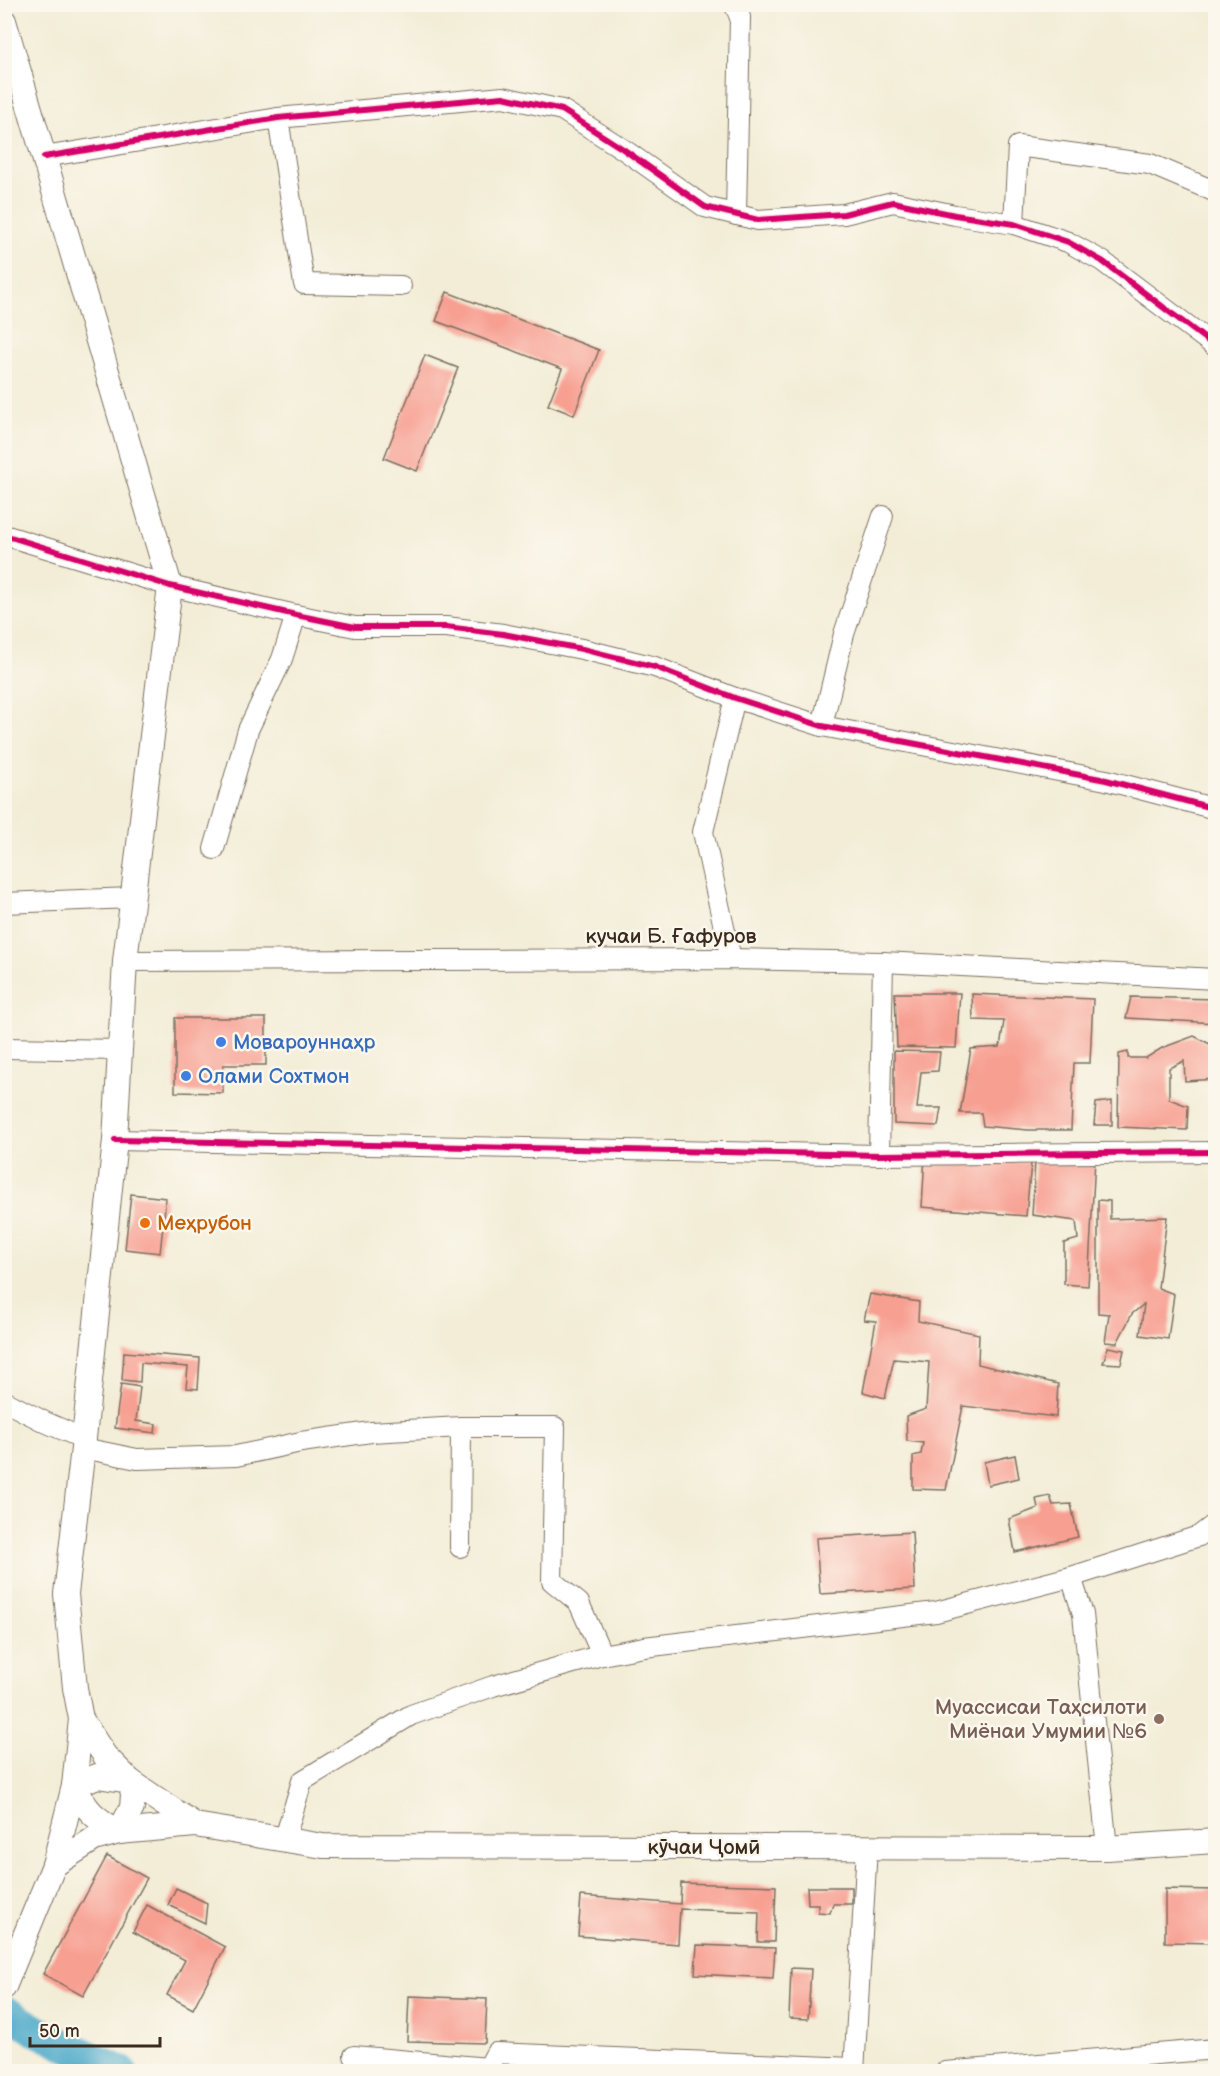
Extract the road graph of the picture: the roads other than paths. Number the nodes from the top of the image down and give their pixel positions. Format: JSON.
{"nodes":[{"id":1,"x":734,"y":4,"type":"edge"},
{"id":2,"x":4,"y":21,"type":"edge"},
{"id":3,"x":278,"y":118,"type":"junction"},
{"id":4,"x":44,"y":157,"type":"junction"},
{"id":5,"x":1215,"y":192,"type":"edge"},
{"id":6,"x":736,"y":214,"type":"junction"},
{"id":7,"x":1014,"y":224,"type":"junction"},
{"id":8,"x":400,"y":286,"type":"dead end"},
{"id":9,"x":1215,"y":347,"type":"edge"},
{"id":10,"x":884,"y":516,"type":"dead end"},
{"id":11,"x":4,"y":535,"type":"edge"},
{"id":12,"x":170,"y":586,"type":"junction"},
{"id":13,"x":296,"y":615,"type":"junction"},
{"id":14,"x":735,"y":698,"type":"junction"},
{"id":15,"x":822,"y":726,"type":"junction"},
{"id":16,"x":1215,"y":809,"type":"edge"},
{"id":17,"x":214,"y":849,"type":"dead end"},
{"id":18,"x":132,"y":898,"type":"junction"},
{"id":19,"x":4,"y":903,"type":"edge"},
{"id":20,"x":731,"y":959,"type":"junction"},
{"id":21,"x":125,"y":961,"type":"junction"},
{"id":22,"x":883,"y":962,"type":"junction"},
{"id":23,"x":1215,"y":979,"type":"edge"},
{"id":24,"x":4,"y":1048,"type":"edge"},
{"id":25,"x":120,"y":1050,"type":"junction"},
{"id":26,"x":115,"y":1140,"type":"junction"},
{"id":27,"x":1215,"y":1152,"type":"edge"},
{"id":28,"x":879,"y":1155,"type":"junction"},
{"id":29,"x":4,"y":1401,"type":"edge"},
{"id":30,"x":461,"y":1428,"type":"junction"},
{"id":31,"x":84,"y":1443,"type":"junction"},
{"id":32,"x":1215,"y":1523,"type":"edge"},
{"id":33,"x":460,"y":1547,"type":"dead end"},
{"id":34,"x":1071,"y":1576,"type":"junction"},
{"id":35,"x":602,"y":1656,"type":"junction"},
{"id":36,"x":81,"y":1719,"type":"junction"},
{"id":37,"x":130,"y":1781,"type":"junction"},
{"id":38,"x":74,"y":1786,"type":"junction"},
{"id":39,"x":195,"y":1825,"type":"junction"},
{"id":40,"x":119,"y":1832,"type":"junction"},
{"id":41,"x":284,"y":1840,"type":"junction"},
{"id":42,"x":1215,"y":1841,"type":"edge"},
{"id":43,"x":867,"y":1847,"type":"junction"},
{"id":44,"x":1107,"y":1848,"type":"junction"},
{"id":45,"x":54,"y":1865,"type":"junction"},
{"id":46,"x":4,"y":1987,"type":"edge"},
{"id":47,"x":1215,"y":2049,"type":"edge"},
{"id":48,"x":354,"y":2056,"type":"dead end"},
{"id":49,"x":853,"y":2070,"type":"edge"},
{"id":50,"x":945,"y":2072,"type":"edge"}],
"edges":[{"from":1,"to":6,"type":"street"},
{"from":2,"to":4,"type":"main road"},
{"from":3,"to":4,"type":"street"},
{"from":3,"to":6,"type":"street"},
{"from":3,"to":8,"type":"street"},
{"from":4,"to":12,"type":"main road"},
{"from":5,"to":7,"type":"street"},
{"from":6,"to":7,"type":"street"},
{"from":7,"to":9,"type":"street"},
{"from":10,"to":15,"type":"street"},
{"from":11,"to":12,"type":"street"},
{"from":12,"to":13,"type":"street"},
{"from":12,"to":18,"type":"main road"},
{"from":13,"to":14,"type":"street"},
{"from":13,"to":17,"type":"street"},
{"from":14,"to":15,"type":"street"},
{"from":14,"to":20,"type":"street"},
{"from":15,"to":16,"type":"street"},
{"from":18,"to":19,"type":"street"},
{"from":18,"to":21,"type":"main road"},
{"from":20,"to":21,"type":"street","name":"кучаи Б. Ғафуров"},
{"from":20,"to":22,"type":"street","name":"кучаи Б. Ғафуров"},
{"from":21,"to":25,"type":"main road"},
{"from":22,"to":23,"type":"street","name":"кучаи Б. Ғафуров"},
{"from":22,"to":28,"type":"street"},
{"from":24,"to":25,"type":"street"},
{"from":25,"to":26,"type":"main road"},
{"from":26,"to":28,"type":"street"},
{"from":26,"to":31,"type":"main road"},
{"from":27,"to":28,"type":"street"},
{"from":29,"to":31,"type":"street"},
{"from":30,"to":31,"type":"street"},
{"from":30,"to":33,"type":"street"},
{"from":30,"to":35,"type":"street"},
{"from":31,"to":36,"type":"main road"},
{"from":32,"to":34,"type":"street"},
{"from":34,"to":35,"type":"street"},
{"from":34,"to":44,"type":"street"},
{"from":35,"to":41,"type":"street"},
{"from":36,"to":37,"type":"main road"},
{"from":36,"to":38,"type":"main road"},
{"from":37,"to":38,"type":"main road","name":"кӯчаи Ҷомӣ"},
{"from":37,"to":39,"type":"main road","name":"кӯчаи Ҷомӣ"},
{"from":37,"to":40,"type":"main road"},
{"from":38,"to":40,"type":"main road"},
{"from":38,"to":45,"type":"main road"},
{"from":39,"to":40,"type":"main road","name":"кӯчаи Ҷомӣ"},
{"from":39,"to":41,"type":"main road","name":"кӯчаи Ҷомӣ"},
{"from":40,"to":45,"type":"main road","name":"кӯчаи Ҷомӣ"},
{"from":41,"to":43,"type":"main road","name":"кӯчаи Ҷомӣ"},
{"from":42,"to":44,"type":"main road","name":"кӯчаи Ҷомӣ"},
{"from":43,"to":44,"type":"main road","name":"кӯчаи Ҷомӣ"},
{"from":43,"to":49,"type":"street"},
{"from":45,"to":46,"type":"main road"},
{"from":47,"to":50,"type":"street"},
{"from":48,"to":49,"type":"street"}]}
